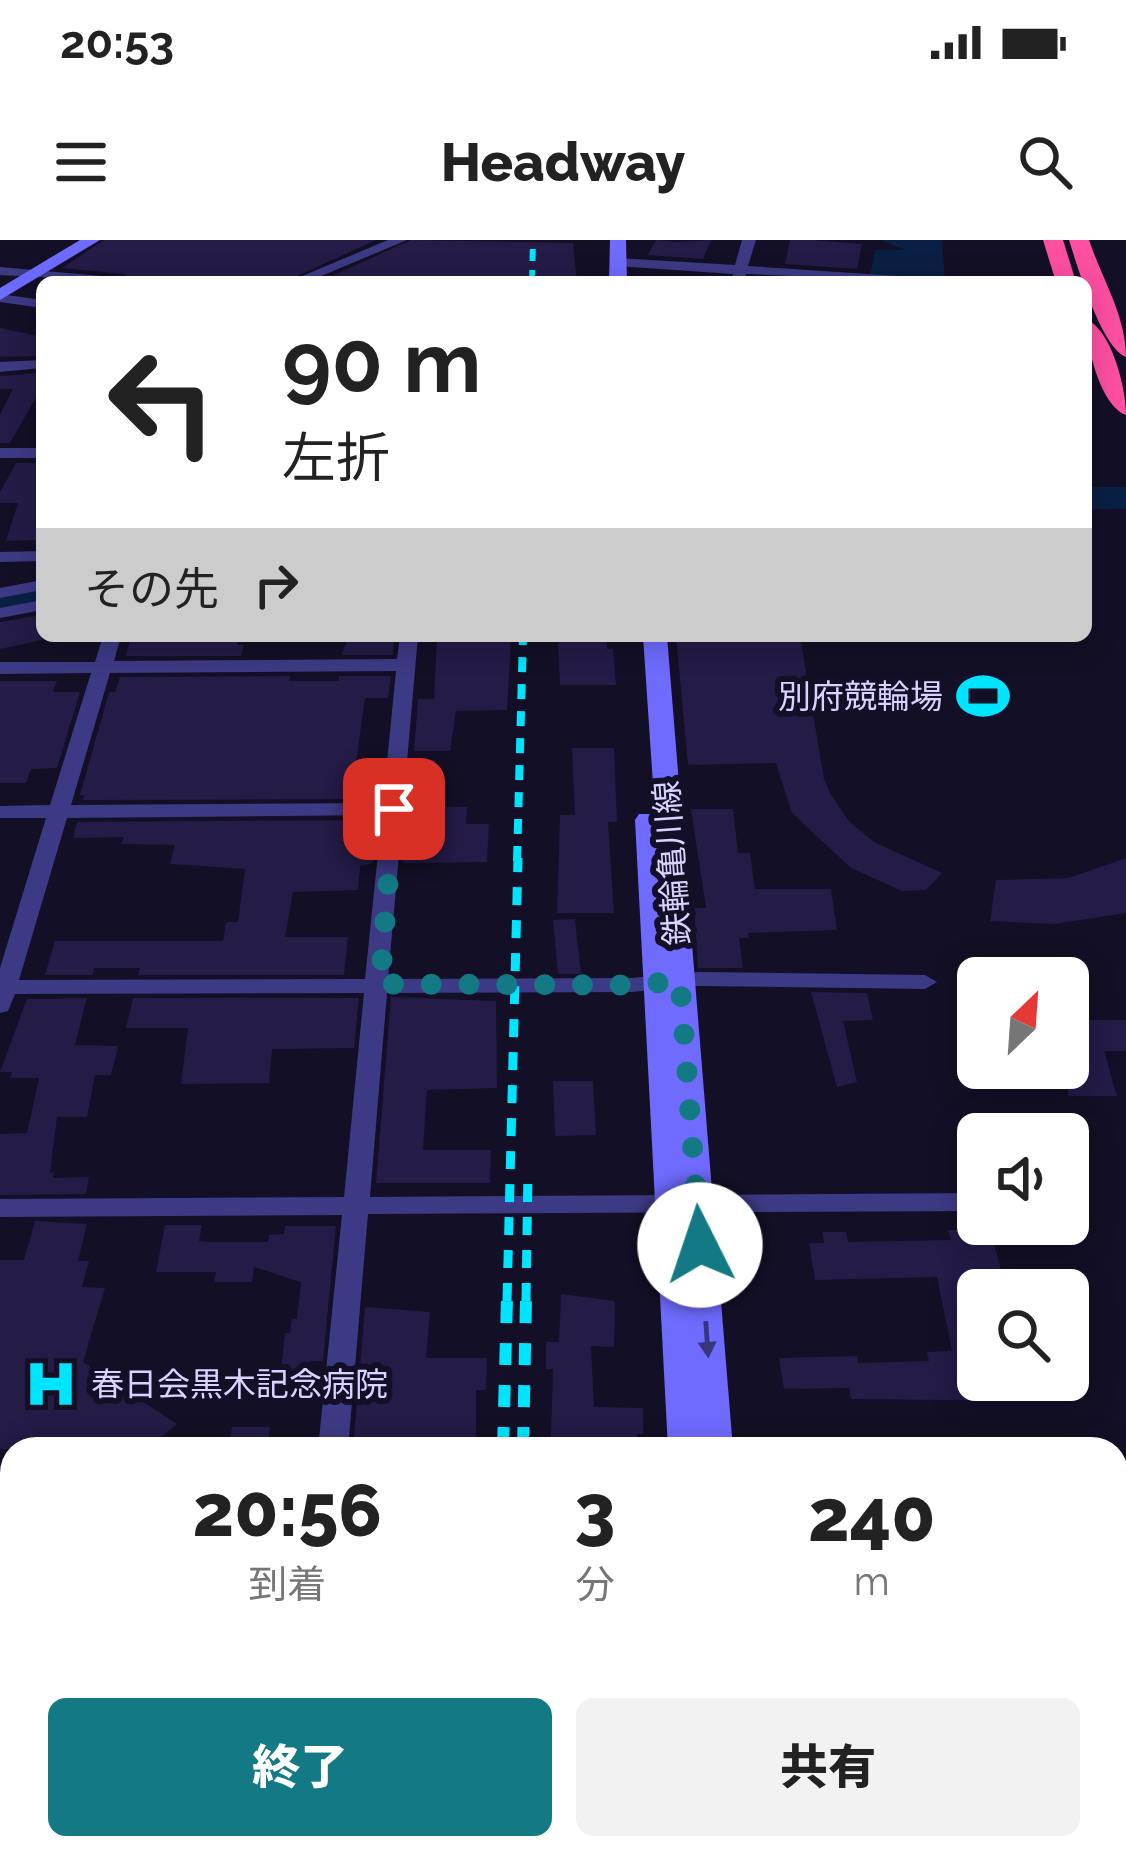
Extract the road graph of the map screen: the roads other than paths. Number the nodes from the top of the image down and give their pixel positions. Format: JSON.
{"nodes":[{"id":1,"x":92,"y":240,"type":"edge"},
{"id":2,"x":343,"y":240,"type":"edge"},
{"id":3,"x":400,"y":240,"type":"edge"},
{"id":4,"x":618,"y":240,"type":"edge"},
{"id":5,"x":749,"y":240,"type":"edge"},
{"id":6,"x":1053,"y":240,"type":"edge"},
{"id":7,"x":1079,"y":240,"type":"edge"},
{"id":8,"x":380,"y":248,"type":"junction"},
{"id":9,"x":0,"y":271,"type":"edge"},
{"id":10,"x":618,"y":272,"type":"edge"},
{"id":11,"x":39,"y":275,"type":"junction"},
{"id":12,"x":51,"y":276,"type":"edge"},
{"id":13,"x":310,"y":276,"type":"edge"},
{"id":14,"x":739,"y":276,"type":"edge"},
{"id":15,"x":1064,"y":276,"type":"edge"},
{"id":16,"x":1091,"y":276,"type":"edge"},
{"id":17,"x":36,"y":277,"type":"edge"},
{"id":18,"x":1092,"y":280,"type":"edge"},
{"id":19,"x":0,"y":297,"type":"edge"},
{"id":20,"x":36,"y":303,"type":"edge"},
{"id":21,"x":1092,"y":338,"type":"edge"},
{"id":22,"x":1126,"y":350,"type":"edge"},
{"id":23,"x":36,"y":364,"type":"edge"},
{"id":24,"x":0,"y":367,"type":"edge"},
{"id":25,"x":1126,"y":408,"type":"edge"},
{"id":26,"x":0,"y":453,"type":"edge"},
{"id":27,"x":36,"y":453,"type":"edge"},
{"id":28,"x":36,"y":556,"type":"edge"},
{"id":29,"x":0,"y":557,"type":"edge"},
{"id":30,"x":36,"y":586,"type":"edge"},
{"id":31,"x":0,"y":593,"type":"edge"},
{"id":32,"x":36,"y":606,"type":"edge"},
{"id":33,"x":0,"y":613,"type":"edge"},
{"id":34,"x":110,"y":642,"type":"edge"},
{"id":35,"x":408,"y":642,"type":"edge"},
{"id":36,"x":638,"y":642,"type":"edge"},
{"id":37,"x":655,"y":642,"type":"edge"},
{"id":38,"x":406,"y":665,"type":"junction"},
{"id":39,"x":103,"y":666,"type":"junction"},
{"id":40,"x":0,"y":668,"type":"edge"},
{"id":41,"x":394,"y":809,"type":"junction"},
{"id":42,"x":58,"y":811,"type":"junction"},
{"id":43,"x":0,"y":812,"type":"edge"},
{"id":44,"x":669,"y":982,"type":"junction"},
{"id":45,"x":925,"y":982,"type":"dead end"},
{"id":46,"x":380,"y":984,"type":"junction"},
{"id":47,"x":2,"y":993,"type":"edge"},
{"id":48,"x":957,"y":1202,"type":"edge"},
{"id":49,"x":684,"y":1204,"type":"junction"},
{"id":50,"x":356,"y":1206,"type":"junction"},
{"id":51,"x":0,"y":1208,"type":"edge"},
{"id":52,"x":334,"y":1437,"type":"edge"},
{"id":53,"x":686,"y":1437,"type":"edge"},
{"id":54,"x":713,"y":1437,"type":"edge"}],
"edges":[{"from":1,"to":11,"type":"main road"},
{"from":2,"to":8,"type":"street"},
{"from":3,"to":8,"type":"street"},
{"from":4,"to":10,"type":"main road"},
{"from":5,"to":14,"type":"street"},
{"from":6,"to":15,"type":"highway"},
{"from":7,"to":16,"type":"highway"},
{"from":8,"to":13,"type":"street"},
{"from":9,"to":11,"type":"street"},
{"from":10,"to":14,"type":"street"},
{"from":11,"to":12,"type":"street"},
{"from":17,"to":19,"type":"main road"},
{"from":18,"to":22,"type":"highway"},
{"from":19,"to":20,"type":"street"},
{"from":21,"to":25,"type":"highway"},
{"from":23,"to":24,"type":"street"},
{"from":26,"to":27,"type":"street"},
{"from":28,"to":29,"type":"street"},
{"from":30,"to":31,"type":"street"},
{"from":32,"to":33,"type":"street"},
{"from":34,"to":39,"type":"street"},
{"from":35,"to":38,"type":"street"},
{"from":36,"to":44,"type":"main road","name":"鉄輪亀川線"},
{"from":37,"to":44,"type":"main road","name":"鉄輪亀川線"},
{"from":38,"to":39,"type":"street"},
{"from":38,"to":41,"type":"street"},
{"from":39,"to":40,"type":"street"},
{"from":39,"to":42,"type":"street"},
{"from":41,"to":42,"type":"street"},
{"from":41,"to":46,"type":"street"},
{"from":42,"to":43,"type":"street"},
{"from":42,"to":47,"type":"street"},
{"from":44,"to":45,"type":"street"},
{"from":44,"to":46,"type":"street"},
{"from":44,"to":49,"type":"main road","name":"鉄輪亀川線"},
{"from":46,"to":47,"type":"street"},
{"from":46,"to":50,"type":"street"},
{"from":48,"to":49,"type":"street"},
{"from":49,"to":50,"type":"street"},
{"from":49,"to":53,"type":"main road","name":"鉄輪亀川線"},
{"from":49,"to":54,"type":"main road","name":"鉄輪亀川線","one_way":true},
{"from":50,"to":51,"type":"street"},
{"from":50,"to":52,"type":"street"}]}
